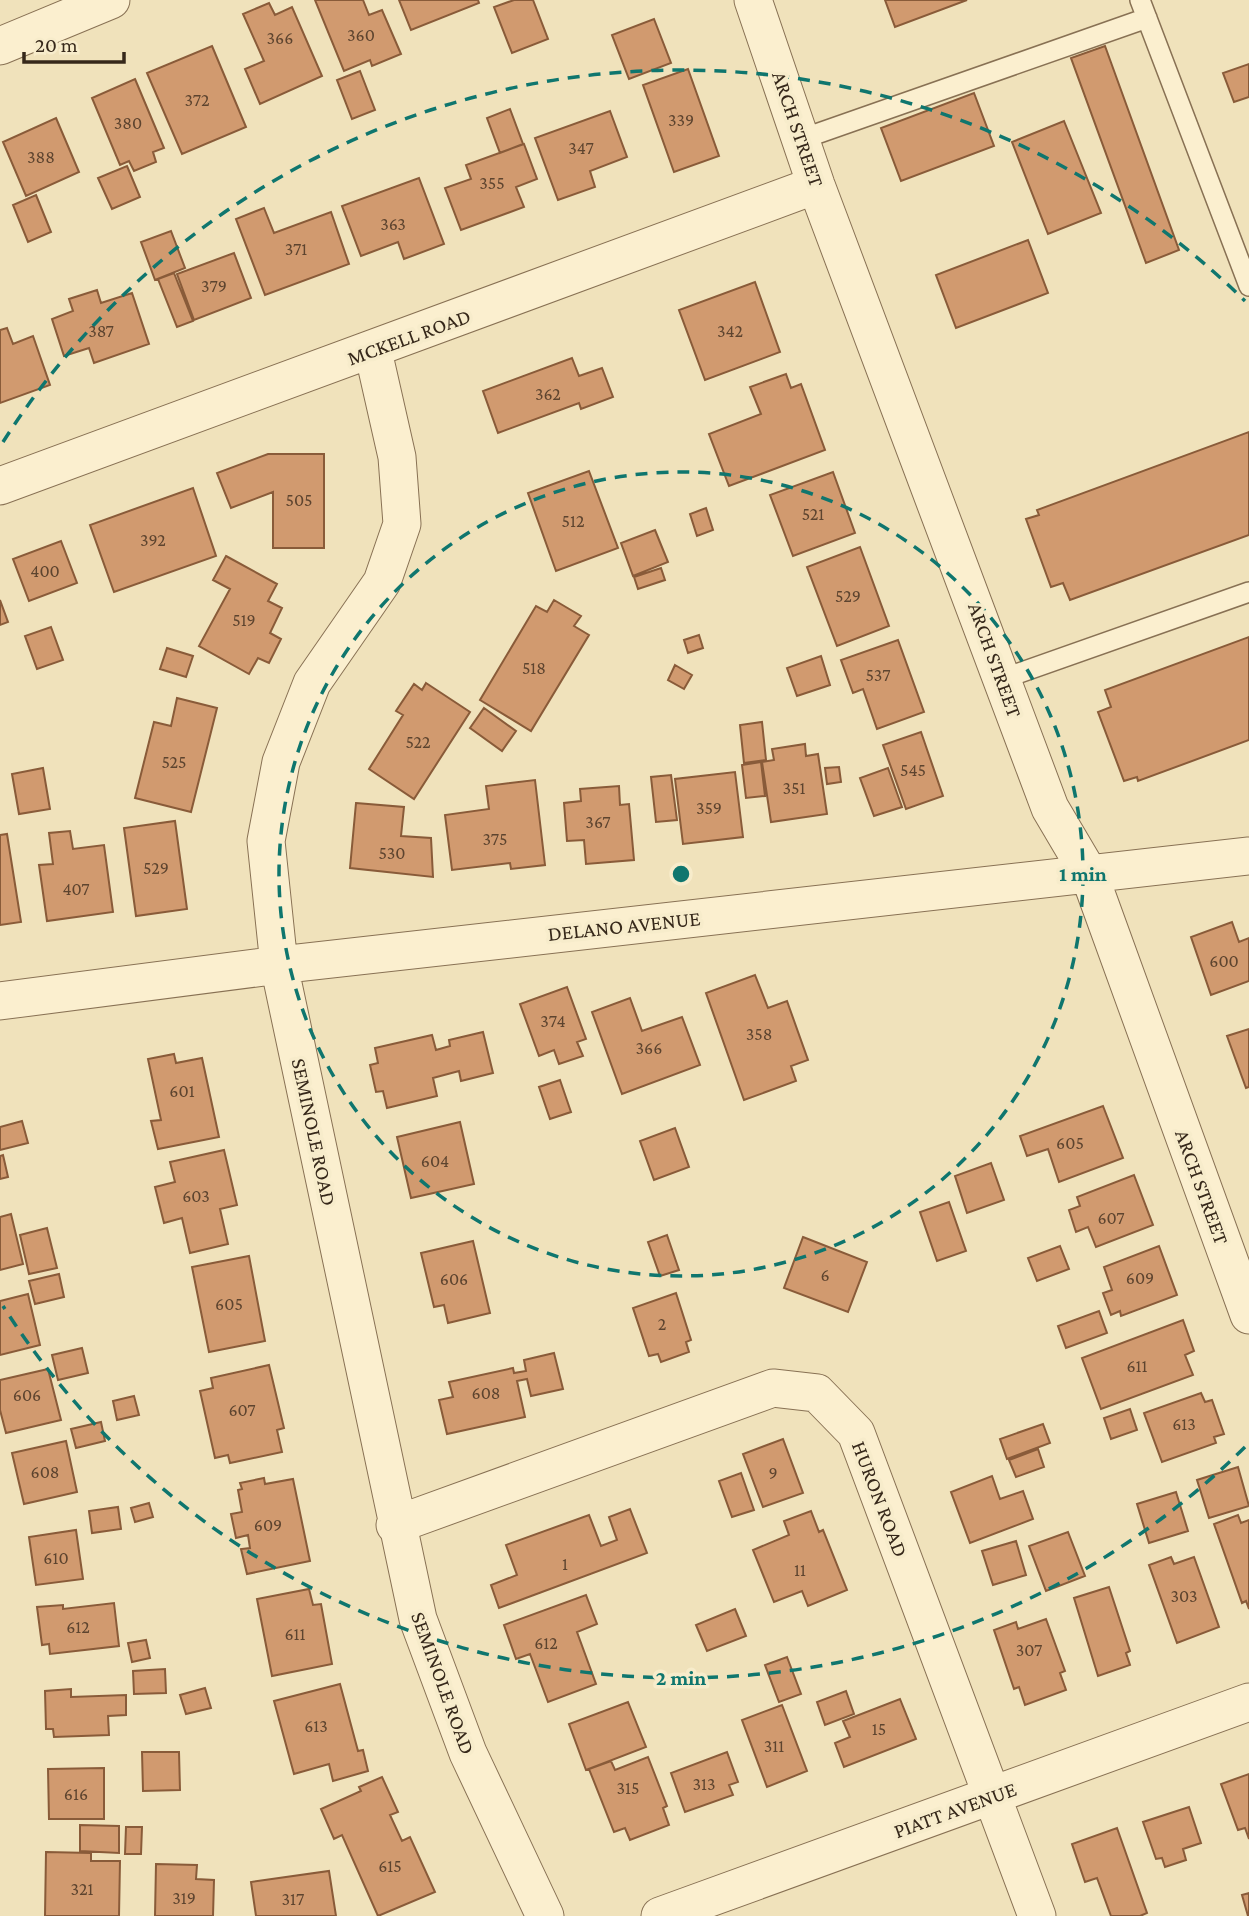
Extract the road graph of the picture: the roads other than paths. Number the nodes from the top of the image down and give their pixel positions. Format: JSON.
{"nodes":[{"id":1,"x":111,"y":0,"type":"edge"},
{"id":2,"x":753,"y":0,"type":"edge"},
{"id":3,"x":1144,"y":9,"type":"edge"},
{"id":4,"x":0,"y":46,"type":"edge"},
{"id":5,"x":802,"y":139,"type":"junction"},
{"id":6,"x":816,"y":185,"type":"junction"},
{"id":7,"x":1249,"y":286,"type":"edge"},
{"id":8,"x":373,"y":351,"type":"junction"},
{"id":9,"x":0,"y":486,"type":"edge"},
{"id":10,"x":1249,"y":592,"type":"edge"},
{"id":11,"x":1002,"y":679,"type":"junction"},
{"id":12,"x":1249,"y":856,"type":"edge"},
{"id":13,"x":1089,"y":874,"type":"junction"},
{"id":14,"x":279,"y":965,"type":"junction"},
{"id":15,"x":0,"y":1001,"type":"edge"},
{"id":16,"x":1249,"y":1315,"type":"edge"},
{"id":17,"x":395,"y":1525,"type":"junction"},
{"id":18,"x":1249,"y":1702,"type":"edge"},
{"id":19,"x":992,"y":1797,"type":"junction"},
{"id":20,"x":545,"y":1916,"type":"edge"},
{"id":21,"x":660,"y":1916,"type":"edge"},
{"id":22,"x":1037,"y":1916,"type":"edge"}],
"edges":[{"from":1,"to":4,"type":"street"},
{"from":2,"to":5,"type":"street","name":"ARCH STREET"},
{"from":3,"to":5,"type":"lane"},
{"from":3,"to":7,"type":"lane"},
{"from":5,"to":6,"type":"street","name":"ARCH STREET"},
{"from":6,"to":8,"type":"street","name":"MCKELL ROAD"},
{"from":6,"to":11,"type":"street","name":"ARCH STREET"},
{"from":8,"to":9,"type":"street","name":"MCKELL ROAD"},
{"from":8,"to":14,"type":"street","name":"SEMINOLE ROAD"},
{"from":10,"to":11,"type":"lane"},
{"from":11,"to":13,"type":"street","name":"ARCH STREET"},
{"from":12,"to":13,"type":"street","name":"DELANO AVENUE"},
{"from":13,"to":14,"type":"street","name":"DELANO AVENUE"},
{"from":13,"to":16,"type":"street","name":"ARCH STREET"},
{"from":14,"to":15,"type":"street","name":"DELANO AVENUE"},
{"from":14,"to":17,"type":"street","name":"SEMINOLE ROAD"},
{"from":17,"to":19,"type":"street","name":"HURON ROAD"},
{"from":17,"to":20,"type":"street","name":"SEMINOLE ROAD"},
{"from":18,"to":19,"type":"street","name":"PIATT AVENUE"},
{"from":19,"to":21,"type":"street","name":"PIATT AVENUE"},
{"from":19,"to":22,"type":"street","name":"HURON ROAD"}]}
